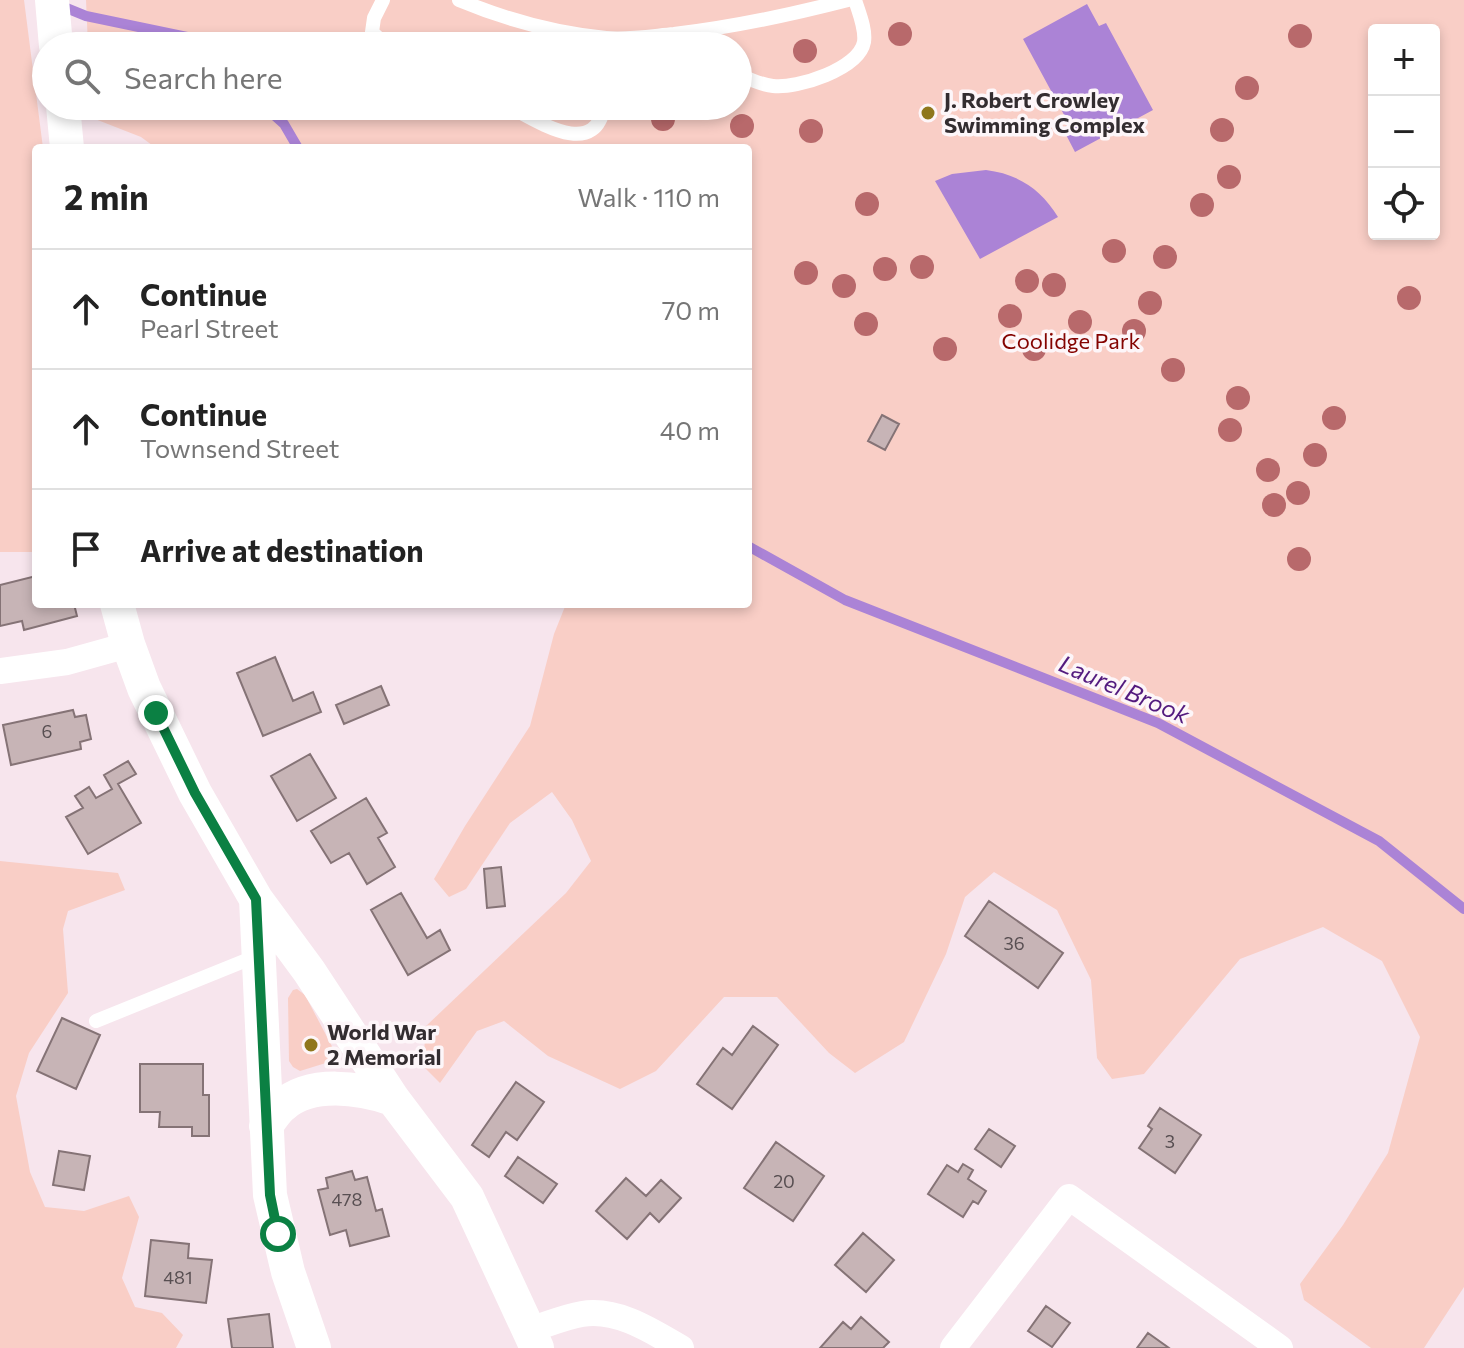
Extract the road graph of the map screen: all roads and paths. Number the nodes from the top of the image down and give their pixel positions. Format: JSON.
{"nodes":[{"id":1,"x":52,"y":0,"type":"edge"},
{"id":2,"x":383,"y":0,"type":"edge"},
{"id":3,"x":459,"y":0,"type":"edge"},
{"id":4,"x":848,"y":0,"type":"edge"},
{"id":5,"x":855,"y":0,"type":"edge"},
{"id":6,"x":692,"y":31,"type":"joint"},
{"id":7,"x":54,"y":32,"type":"edge"},
{"id":8,"x":372,"y":32,"type":"edge"},
{"id":9,"x":557,"y":32,"type":"edge"},
{"id":10,"x":684,"y":32,"type":"edge"},
{"id":11,"x":752,"y":79,"type":"edge"},
{"id":12,"x":64,"y":120,"type":"edge"},
{"id":13,"x":538,"y":120,"type":"edge"},
{"id":14,"x":600,"y":120,"type":"edge"},
{"id":15,"x":67,"y":144,"type":"edge"},
{"id":16,"x":118,"y":608,"type":"edge"},
{"id":17,"x":128,"y":645,"type":"junction"},
{"id":18,"x":0,"y":671,"type":"edge"},
{"id":19,"x":256,"y":899,"type":"junction"},
{"id":20,"x":259,"y":955,"type":"junction"},
{"id":21,"x":96,"y":1021,"type":"dead end"},
{"id":22,"x":393,"y":1099,"type":"junction"},
{"id":23,"x":266,"y":1126,"type":"junction"},
{"id":24,"x":533,"y":1339,"type":"edge"},
{"id":25,"x":314,"y":1348,"type":"edge"},
{"id":26,"x":681,"y":1348,"type":"edge"},
{"id":27,"x":953,"y":1348,"type":"edge"},
{"id":28,"x":1280,"y":1348,"type":"edge"}],
"edges":[{"from":1,"to":7,"type":"street"},
{"from":2,"to":8,"type":"lane"},
{"from":3,"to":9,"type":"lane"},
{"from":4,"to":6,"type":"lane"},
{"from":5,"to":11,"type":"lane"},
{"from":6,"to":10,"type":"lane"},
{"from":12,"to":15,"type":"street"},
{"from":13,"to":14,"type":"lane"},
{"from":16,"to":17,"type":"street"},
{"from":17,"to":18,"type":"street"},
{"from":17,"to":19,"type":"street"},
{"from":19,"to":20,"type":"street"},
{"from":19,"to":22,"type":"street"},
{"from":20,"to":21,"type":"lane"},
{"from":20,"to":23,"type":"street"},
{"from":22,"to":23,"type":"street"},
{"from":22,"to":24,"type":"street"},
{"from":23,"to":25,"type":"street"},
{"from":24,"to":26,"type":"street"},
{"from":27,"to":28,"type":"street"}]}
